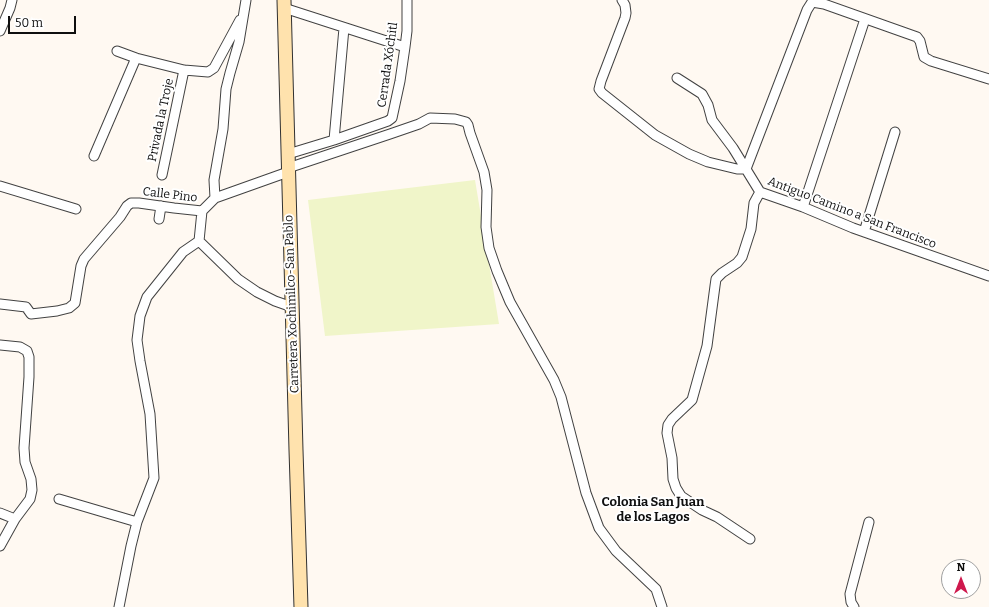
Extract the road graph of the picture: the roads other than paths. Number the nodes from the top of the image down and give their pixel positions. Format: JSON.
{"nodes":[{"id":1,"x":12,"y":0,"type":"edge"},
{"id":2,"x":246,"y":0,"type":"edge"},
{"id":3,"x":407,"y":0,"type":"edge"},
{"id":4,"x":622,"y":0,"type":"edge"},
{"id":5,"x":284,"y":4,"type":"edge"},
{"id":6,"x":244,"y":13,"type":"junction"},
{"id":7,"x":865,"y":19,"type":"junction"},
{"id":8,"x":344,"y":28,"type":"junction"},
{"id":9,"x":0,"y":31,"type":"edge"},
{"id":10,"x":405,"y":47,"type":"junction"},
{"id":11,"x":118,"y":51,"type":"dead end"},
{"id":12,"x":136,"y":58,"type":"junction"},
{"id":13,"x":184,"y":70,"type":"junction"},
{"id":14,"x":677,"y":78,"type":"dead end"},
{"id":15,"x":989,"y":79,"type":"edge"},
{"id":16,"x":895,"y":132,"type":"dead end"},
{"id":17,"x":334,"y":140,"type":"junction"},
{"id":18,"x":288,"y":154,"type":"junction"},
{"id":19,"x":94,"y":156,"type":"dead end"},
{"id":20,"x":746,"y":169,"type":"junction"},
{"id":21,"x":288,"y":170,"type":"junction"},
{"id":22,"x":162,"y":175,"type":"dead end"},
{"id":23,"x":0,"y":186,"type":"edge"},
{"id":24,"x":760,"y":192,"type":"junction"},
{"id":25,"x":215,"y":198,"type":"junction"},
{"id":26,"x":161,"y":206,"type":"junction"},
{"id":27,"x":802,"y":207,"type":"junction"},
{"id":28,"x":76,"y":210,"type":"dead end"},
{"id":29,"x":202,"y":211,"type":"junction"},
{"id":30,"x":159,"y":219,"type":"dead end"},
{"id":31,"x":864,"y":232,"type":"junction"},
{"id":32,"x":199,"y":241,"type":"junction"},
{"id":33,"x":989,"y":276,"type":"edge"},
{"id":34,"x":0,"y":304,"type":"edge"},
{"id":35,"x":292,"y":308,"type":"junction"},
{"id":36,"x":0,"y":345,"type":"edge"},
{"id":37,"x":59,"y":499,"type":"dead end"},
{"id":38,"x":0,"y":513,"type":"edge"},
{"id":39,"x":15,"y":519,"type":"junction"},
{"id":40,"x":138,"y":522,"type":"junction"},
{"id":41,"x":869,"y":522,"type":"dead end"},
{"id":42,"x":750,"y":539,"type":"dead end"},
{"id":43,"x":0,"y":546,"type":"edge"},
{"id":44,"x":119,"y":607,"type":"edge"},
{"id":45,"x":301,"y":607,"type":"edge"},
{"id":46,"x":662,"y":607,"type":"edge"},
{"id":47,"x":854,"y":607,"type":"edge"}],
"edges":[{"from":1,"to":9,"type":"street"},
{"from":2,"to":6,"type":"street"},
{"from":3,"to":10,"type":"street","name":"Cerrada Xóchitl"},
{"from":4,"to":20,"type":"street"},
{"from":5,"to":8,"type":"street"},
{"from":5,"to":18,"type":"street","name":"Carretera Xochimilco-San Pablo"},
{"from":6,"to":13,"type":"street"},
{"from":6,"to":25,"type":"street"},
{"from":7,"to":15,"type":"street"},
{"from":7,"to":20,"type":"street"},
{"from":7,"to":27,"type":"street"},
{"from":8,"to":10,"type":"street"},
{"from":8,"to":17,"type":"street"},
{"from":10,"to":17,"type":"street","name":"Cerrada Xóchitl"},
{"from":11,"to":12,"type":"street"},
{"from":12,"to":13,"type":"street"},
{"from":12,"to":19,"type":"street"},
{"from":13,"to":22,"type":"street","name":"Privada la Troje"},
{"from":14,"to":20,"type":"street","name":"Antiguo Camino a San Francisco"},
{"from":16,"to":31,"type":"street"},
{"from":17,"to":18,"type":"street","name":"Cerrada Xóchitl"},
{"from":18,"to":21,"type":"street","name":"Carretera Xochimilco-San Pablo"},
{"from":20,"to":24,"type":"street","name":"Antiguo Camino a San Francisco"},
{"from":21,"to":25,"type":"street","name":"Calle Pino"},
{"from":21,"to":35,"type":"street","name":"Carretera Xochimilco-San Pablo"},
{"from":21,"to":46,"type":"street","name":"Calle Pino"},
{"from":23,"to":28,"type":"street"},
{"from":24,"to":27,"type":"street","name":"Antiguo Camino a San Francisco"},
{"from":24,"to":42,"type":"street"},
{"from":25,"to":29,"type":"street","name":"Calle Pino"},
{"from":26,"to":29,"type":"street","name":"Calle Pino"},
{"from":26,"to":30,"type":"street"},
{"from":26,"to":34,"type":"street","name":"Calle Pino"},
{"from":27,"to":31,"type":"street","name":"Antiguo Camino a San Francisco"},
{"from":29,"to":32,"type":"street"},
{"from":31,"to":33,"type":"street","name":"Antiguo Camino a San Francisco"},
{"from":32,"to":35,"type":"street"},
{"from":32,"to":40,"type":"street"},
{"from":35,"to":45,"type":"street","name":"Carretera Xochimilco-San Pablo"},
{"from":36,"to":39,"type":"street"},
{"from":37,"to":40,"type":"street"},
{"from":38,"to":39,"type":"street"},
{"from":39,"to":43,"type":"street"},
{"from":40,"to":44,"type":"street"},
{"from":41,"to":47,"type":"street"}]}
